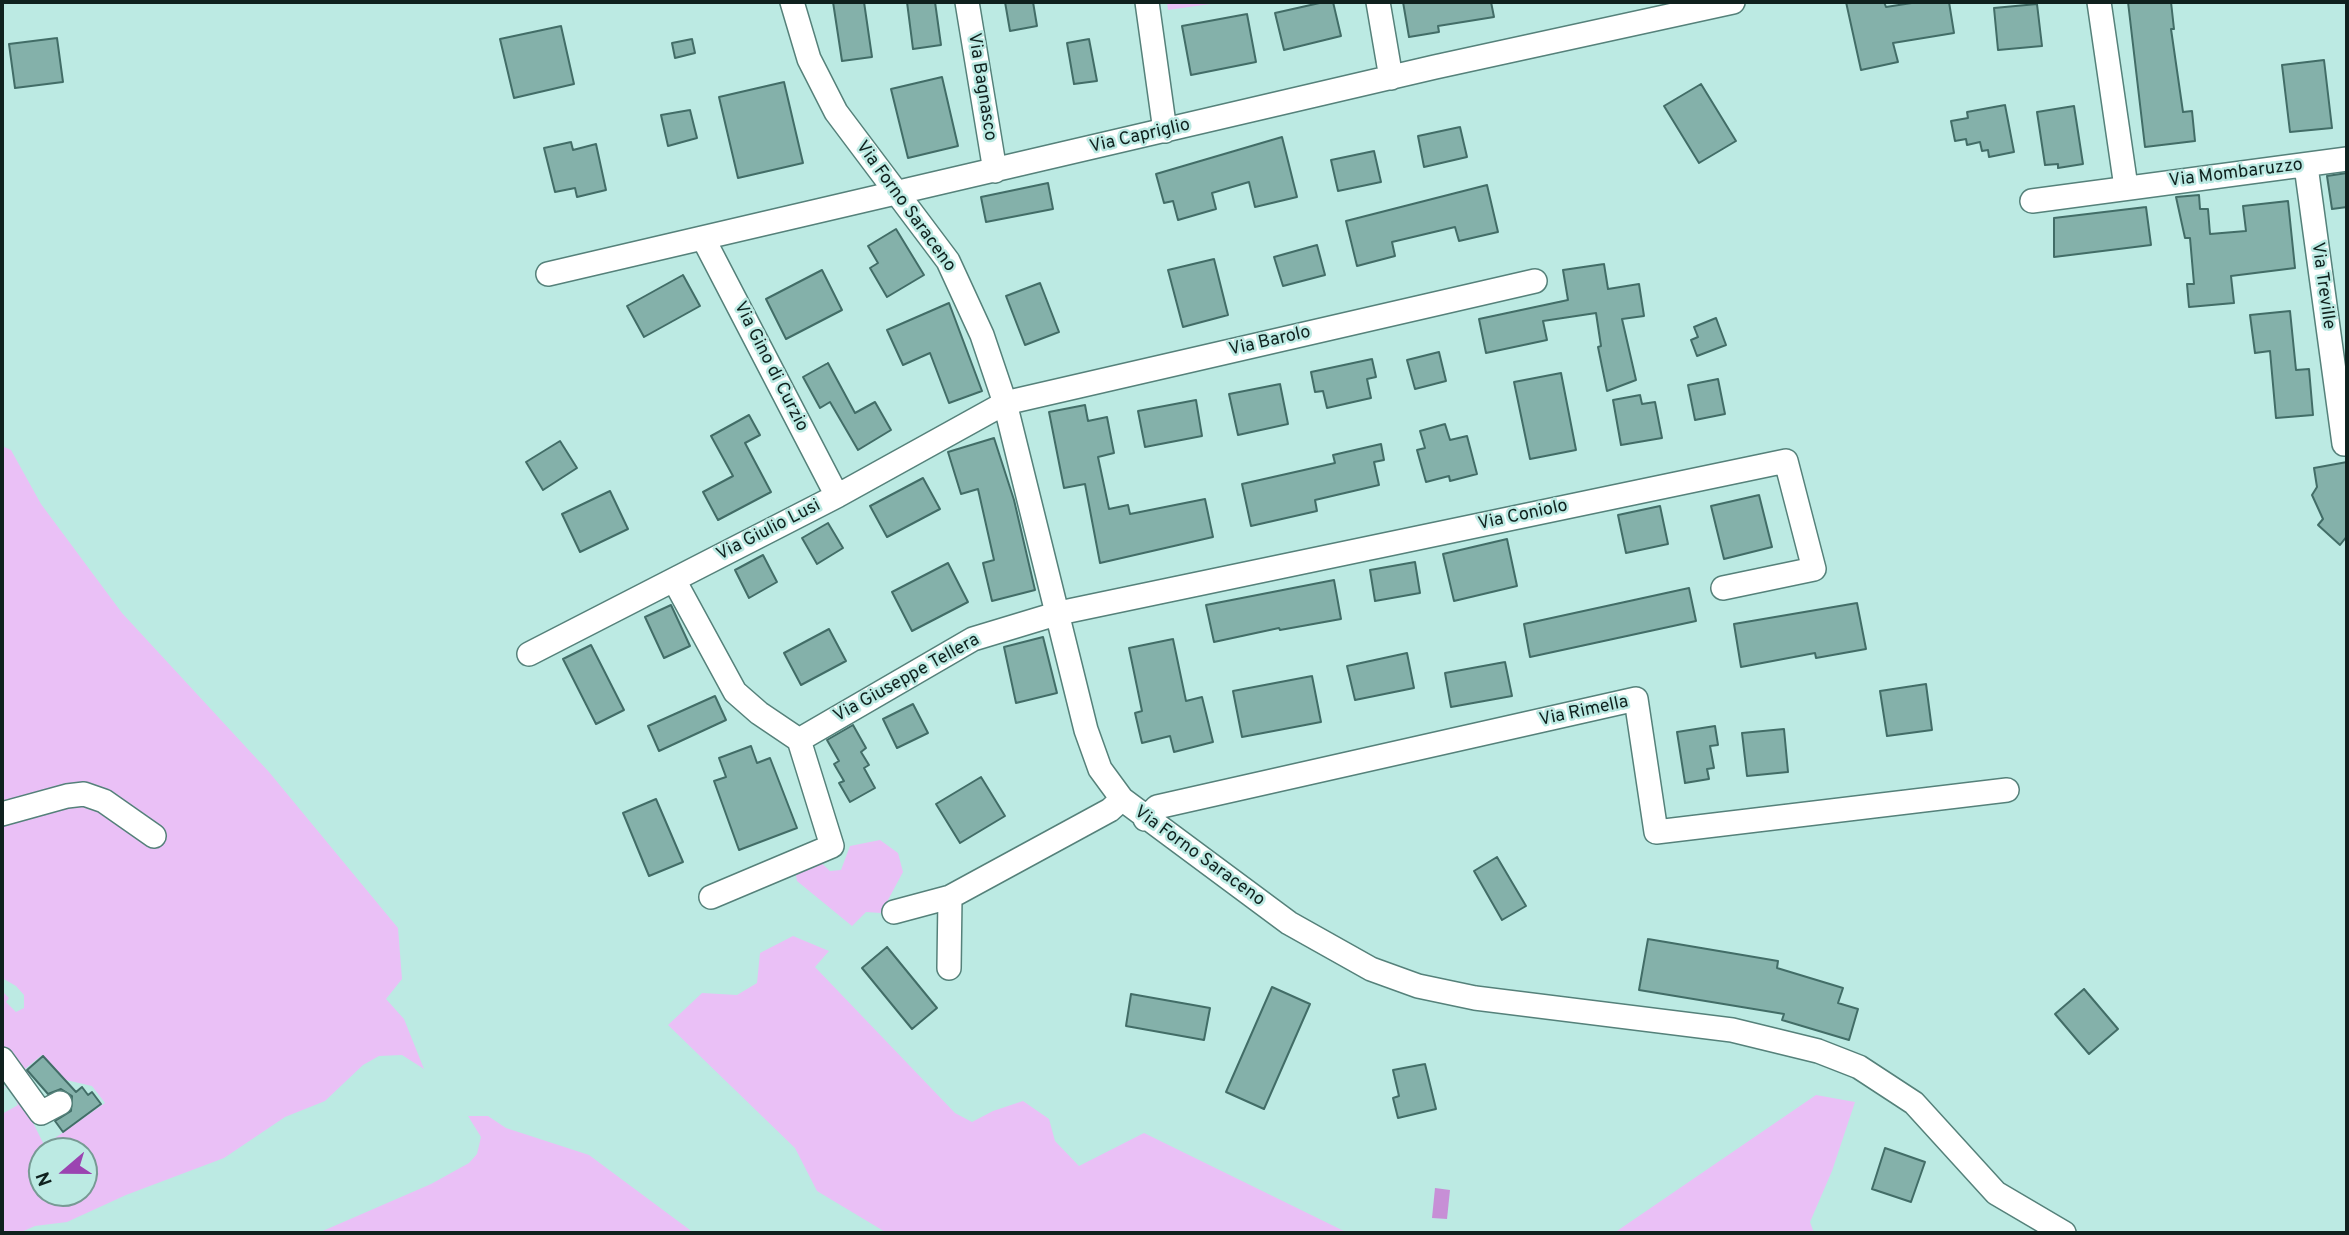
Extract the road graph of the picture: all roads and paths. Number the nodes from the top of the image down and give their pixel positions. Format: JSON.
{"nodes":[{"id":1,"x":792,"y":2,"type":"edge"},
{"id":2,"x":967,"y":2,"type":"edge"},
{"id":3,"x":1147,"y":2,"type":"edge"},
{"id":4,"x":1378,"y":2,"type":"edge"},
{"id":5,"x":1733,"y":2,"type":"edge"},
{"id":6,"x":2099,"y":2,"type":"edge"},
{"id":7,"x":1391,"y":78,"type":"junction"},
{"id":8,"x":1165,"y":131,"type":"junction"},
{"id":9,"x":2347,"y":159,"type":"edge"},
{"id":10,"x":2306,"y":166,"type":"junction"},
{"id":11,"x":995,"y":172,"type":"junction"},
{"id":12,"x":2126,"y":187,"type":"junction"},
{"id":13,"x":898,"y":193,"type":"junction"},
{"id":14,"x":2032,"y":201,"type":"dead end"},
{"id":15,"x":703,"y":238,"type":"junction"},
{"id":16,"x":548,"y":274,"type":"dead end"},
{"id":17,"x":1535,"y":281,"type":"dead end"},
{"id":18,"x":1005,"y":404,"type":"junction"},
{"id":19,"x":2347,"y":444,"type":"edge"},
{"id":20,"x":837,"y":496,"type":"junction"},
{"id":21,"x":674,"y":580,"type":"junction"},
{"id":22,"x":1723,"y":588,"type":"dead end"},
{"id":23,"x":1059,"y":612,"type":"junction"},
{"id":24,"x":529,"y":654,"type":"dead end"},
{"id":25,"x":799,"y":740,"type":"junction"},
{"id":26,"x":2007,"y":790,"type":"dead end"},
{"id":27,"x":1122,"y":799,"type":"junction"},
{"id":28,"x":2,"y":814,"type":"edge"},
{"id":29,"x":1145,"y":819,"type":"junction"},
{"id":30,"x":154,"y":836,"type":"dead end"},
{"id":31,"x":711,"y":897,"type":"dead end"},
{"id":32,"x":950,"y":897,"type":"junction"},
{"id":33,"x":894,"y":912,"type":"dead end"},
{"id":34,"x":949,"y":968,"type":"dead end"},
{"id":35,"x":2,"y":1059,"type":"edge"},
{"id":36,"x":60,"y":1103,"type":"dead end"},
{"id":37,"x":2064,"y":1233,"type":"edge"}],
"edges":[{"from":1,"to":13,"type":"street","name":"Via Forno Saraceno"},
{"from":2,"to":11,"type":"street","name":"Via Bagnasco"},
{"from":3,"to":8,"type":"street"},
{"from":4,"to":7,"type":"street"},
{"from":5,"to":7,"type":"street","name":"Via Capriglio"},
{"from":6,"to":12,"type":"street"},
{"from":7,"to":8,"type":"street","name":"Via Capriglio"},
{"from":8,"to":11,"type":"street","name":"Via Capriglio"},
{"from":9,"to":10,"type":"street","name":"Via Mombaruzzo"},
{"from":10,"to":12,"type":"street","name":"Via Mombaruzzo"},
{"from":10,"to":19,"type":"street","name":"Via Treville"},
{"from":11,"to":13,"type":"street","name":"Via Capriglio"},
{"from":12,"to":14,"type":"street","name":"Via Mombaruzzo"},
{"from":13,"to":15,"type":"street","name":"Via Capriglio"},
{"from":13,"to":18,"type":"street","name":"Via Forno Saraceno"},
{"from":15,"to":16,"type":"street","name":"Via Capriglio"},
{"from":15,"to":20,"type":"street","name":"Via Gino di Curzio"},
{"from":17,"to":18,"type":"street","name":"Via Barolo"},
{"from":18,"to":20,"type":"street","name":"Via Giulio Lusi"},
{"from":18,"to":23,"type":"street","name":"Via Forno Saraceno"},
{"from":20,"to":21,"type":"street","name":"Via Giulio Lusi"},
{"from":21,"to":24,"type":"street","name":"Via Giulio Lusi"},
{"from":21,"to":25,"type":"street"},
{"from":22,"to":23,"type":"street","name":"Via Coniolo"},
{"from":23,"to":25,"type":"street","name":"Via Giuseppe Tellera"},
{"from":23,"to":27,"type":"street","name":"Via Forno Saraceno"},
{"from":25,"to":31,"type":"street"},
{"from":26,"to":29,"type":"street","name":"Via Rimella"},
{"from":27,"to":29,"type":"street","name":"Via Forno Saraceno"},
{"from":27,"to":32,"type":"street"},
{"from":28,"to":30,"type":"street"},
{"from":29,"to":37,"type":"street","name":"Via Forno Saraceno"},
{"from":32,"to":33,"type":"street"},
{"from":32,"to":34,"type":"street"},
{"from":35,"to":36,"type":"street"}]}
